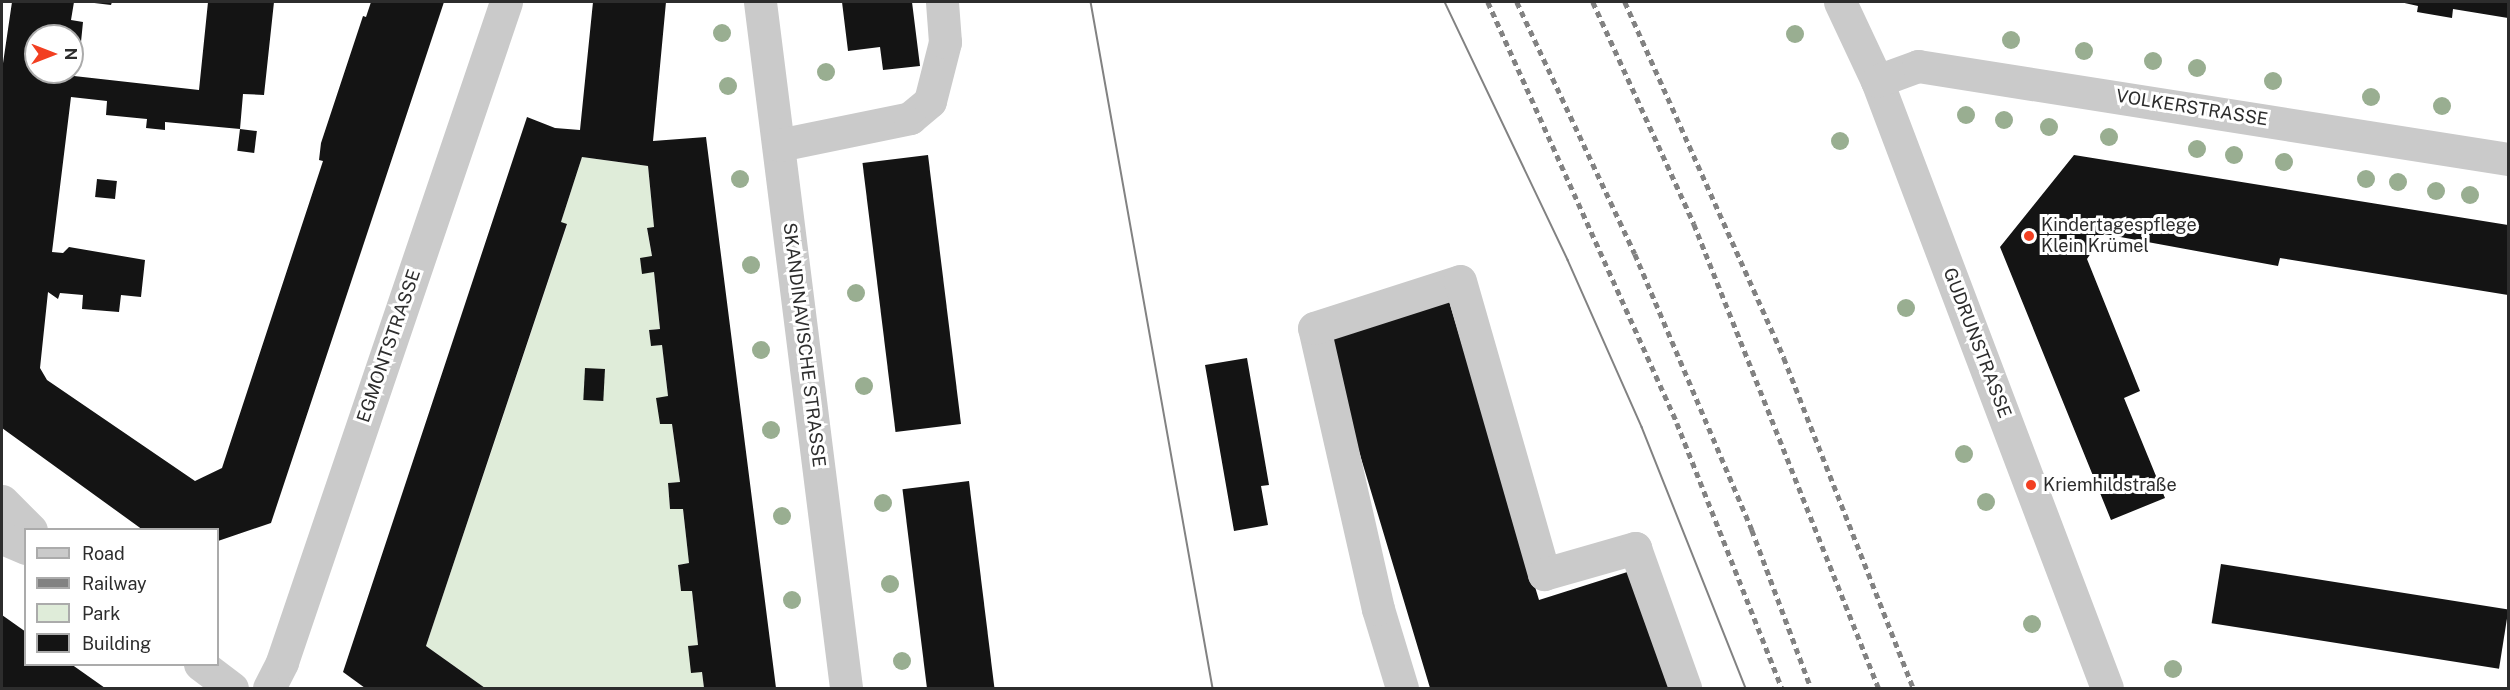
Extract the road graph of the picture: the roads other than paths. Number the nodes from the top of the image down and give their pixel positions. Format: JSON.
{"nodes":[{"id":1,"x":506,"y":2,"type":"edge"},
{"id":2,"x":760,"y":2,"type":"edge"},
{"id":3,"x":942,"y":2,"type":"edge"},
{"id":4,"x":1840,"y":2,"type":"edge"},
{"id":5,"x":1877,"y":81,"type":"junction"},
{"id":6,"x":779,"y":145,"type":"junction"},
{"id":7,"x":2508,"y":159,"type":"edge"},
{"id":8,"x":2,"y":501,"type":"edge"},
{"id":9,"x":29,"y":528,"type":"edge"},
{"id":10,"x":2,"y":538,"type":"edge"},
{"id":11,"x":24,"y":547,"type":"edge"},
{"id":12,"x":203,"y":666,"type":"edge"},
{"id":13,"x":232,"y":688,"type":"edge"},
{"id":14,"x":269,"y":688,"type":"edge"},
{"id":15,"x":846,"y":688,"type":"edge"},
{"id":16,"x":1402,"y":688,"type":"edge"},
{"id":17,"x":1684,"y":688,"type":"edge"},
{"id":18,"x":2107,"y":688,"type":"edge"}],
"edges":[{"from":1,"to":14,"type":"street","name":"EGMONTSTRASSE"},
{"from":2,"to":6,"type":"street","name":"SKANDINAVISCHE STRASSE"},
{"from":3,"to":6,"type":"street"},
{"from":4,"to":5,"type":"street","name":"GUDRUNSTRASSE"},
{"from":5,"to":7,"type":"street","name":"VOLKERSTRASSE"},
{"from":5,"to":18,"type":"street","name":"GUDRUNSTRASSE"},
{"from":6,"to":15,"type":"street","name":"SKANDINAVISCHE STRASSE"},
{"from":8,"to":9,"type":"street"},
{"from":10,"to":11,"type":"street"},
{"from":12,"to":13,"type":"street"},
{"from":16,"to":17,"type":"street"}]}
